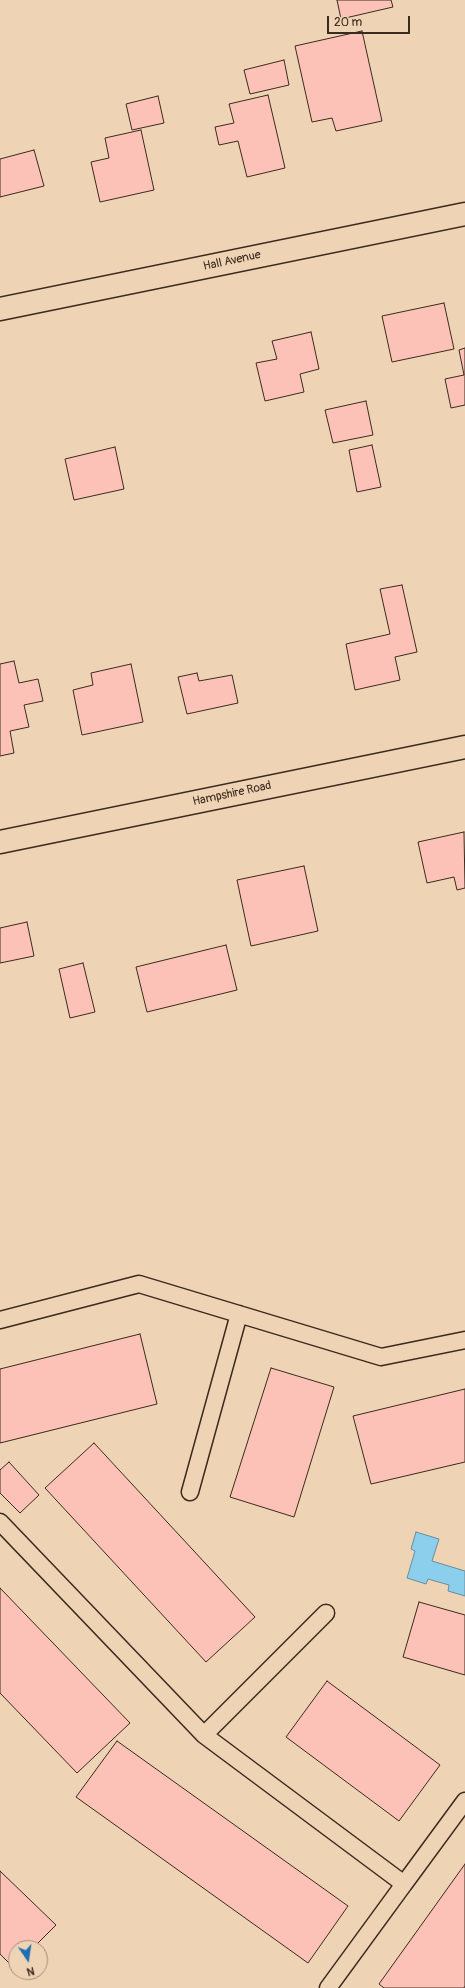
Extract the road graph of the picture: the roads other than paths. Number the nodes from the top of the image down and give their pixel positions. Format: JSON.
{"nodes":[{"id":1,"x":465,"y":214,"type":"edge"},
{"id":2,"x":0,"y":309,"type":"edge"},
{"id":3,"x":465,"y":747,"type":"edge"},
{"id":4,"x":0,"y":842,"type":"edge"},
{"id":5,"x":239,"y":1314,"type":"junction"},
{"id":6,"x":0,"y":1320,"type":"edge"},
{"id":7,"x":465,"y":1340,"type":"edge"},
{"id":8,"x":190,"y":1492,"type":"dead end"},
{"id":9,"x":0,"y":1522,"type":"edge"},
{"id":10,"x":326,"y":1614,"type":"dead end"},
{"id":11,"x":204,"y":1735,"type":"junction"},
{"id":12,"x":465,"y":1801,"type":"edge"},
{"id":13,"x":404,"y":1884,"type":"junction"},
{"id":14,"x":328,"y":1988,"type":"edge"}],
"edges":[{"from":1,"to":2,"type":"street","name":"Hall Avenue"},
{"from":3,"to":4,"type":"street","name":"Hampshire Road"},
{"from":5,"to":6,"type":"lane"},
{"from":5,"to":7,"type":"lane"},
{"from":5,"to":8,"type":"lane"},
{"from":9,"to":11,"type":"lane"},
{"from":10,"to":11,"type":"lane"},
{"from":11,"to":13,"type":"lane"},
{"from":12,"to":13,"type":"lane"},
{"from":13,"to":14,"type":"lane"}]}
